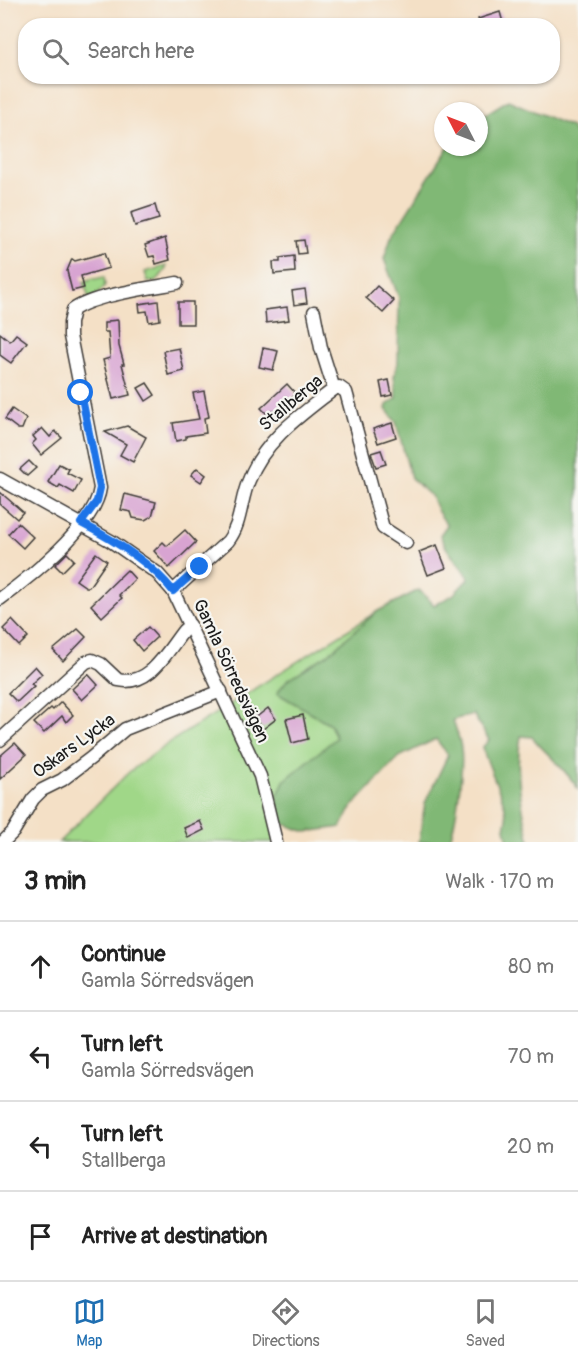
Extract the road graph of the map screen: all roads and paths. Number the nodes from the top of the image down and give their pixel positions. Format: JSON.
{"nodes":[{"id":1,"x":177,"y":283,"type":"dead end"},
{"id":2,"x":314,"y":312,"type":"dead end"},
{"id":3,"x":334,"y":389,"type":"junction"},
{"id":4,"x":0,"y":479,"type":"edge"},
{"id":5,"x":81,"y":523,"type":"junction"},
{"id":6,"x":406,"y":543,"type":"dead end"},
{"id":7,"x":173,"y":591,"type":"junction"},
{"id":8,"x":0,"y":599,"type":"edge"},
{"id":9,"x":190,"y":625,"type":"junction"},
{"id":10,"x":221,"y":691,"type":"junction"},
{"id":11,"x":0,"y":740,"type":"edge"},
{"id":12,"x":3,"y":842,"type":"edge"},
{"id":13,"x":276,"y":842,"type":"edge"}],
"edges":[{"from":1,"to":5,"type":"street"},
{"from":2,"to":3,"type":"street"},
{"from":3,"to":6,"type":"street","name":"Stallberga"},
{"from":3,"to":7,"type":"street","name":"Stallberga"},
{"from":4,"to":5,"type":"street","name":"Gamla Sörredsvägen"},
{"from":5,"to":7,"type":"street","name":"Gamla Sörredsvägen"},
{"from":5,"to":8,"type":"street"},
{"from":7,"to":9,"type":"street","name":"Gamla Sörredsvägen"},
{"from":9,"to":10,"type":"street","name":"Gamla Sörredsvägen"},
{"from":9,"to":11,"type":"street"},
{"from":10,"to":12,"type":"street","name":"Oskars Lycka"},
{"from":10,"to":13,"type":"street","name":"Gamla Sörredsvägen"}]}
